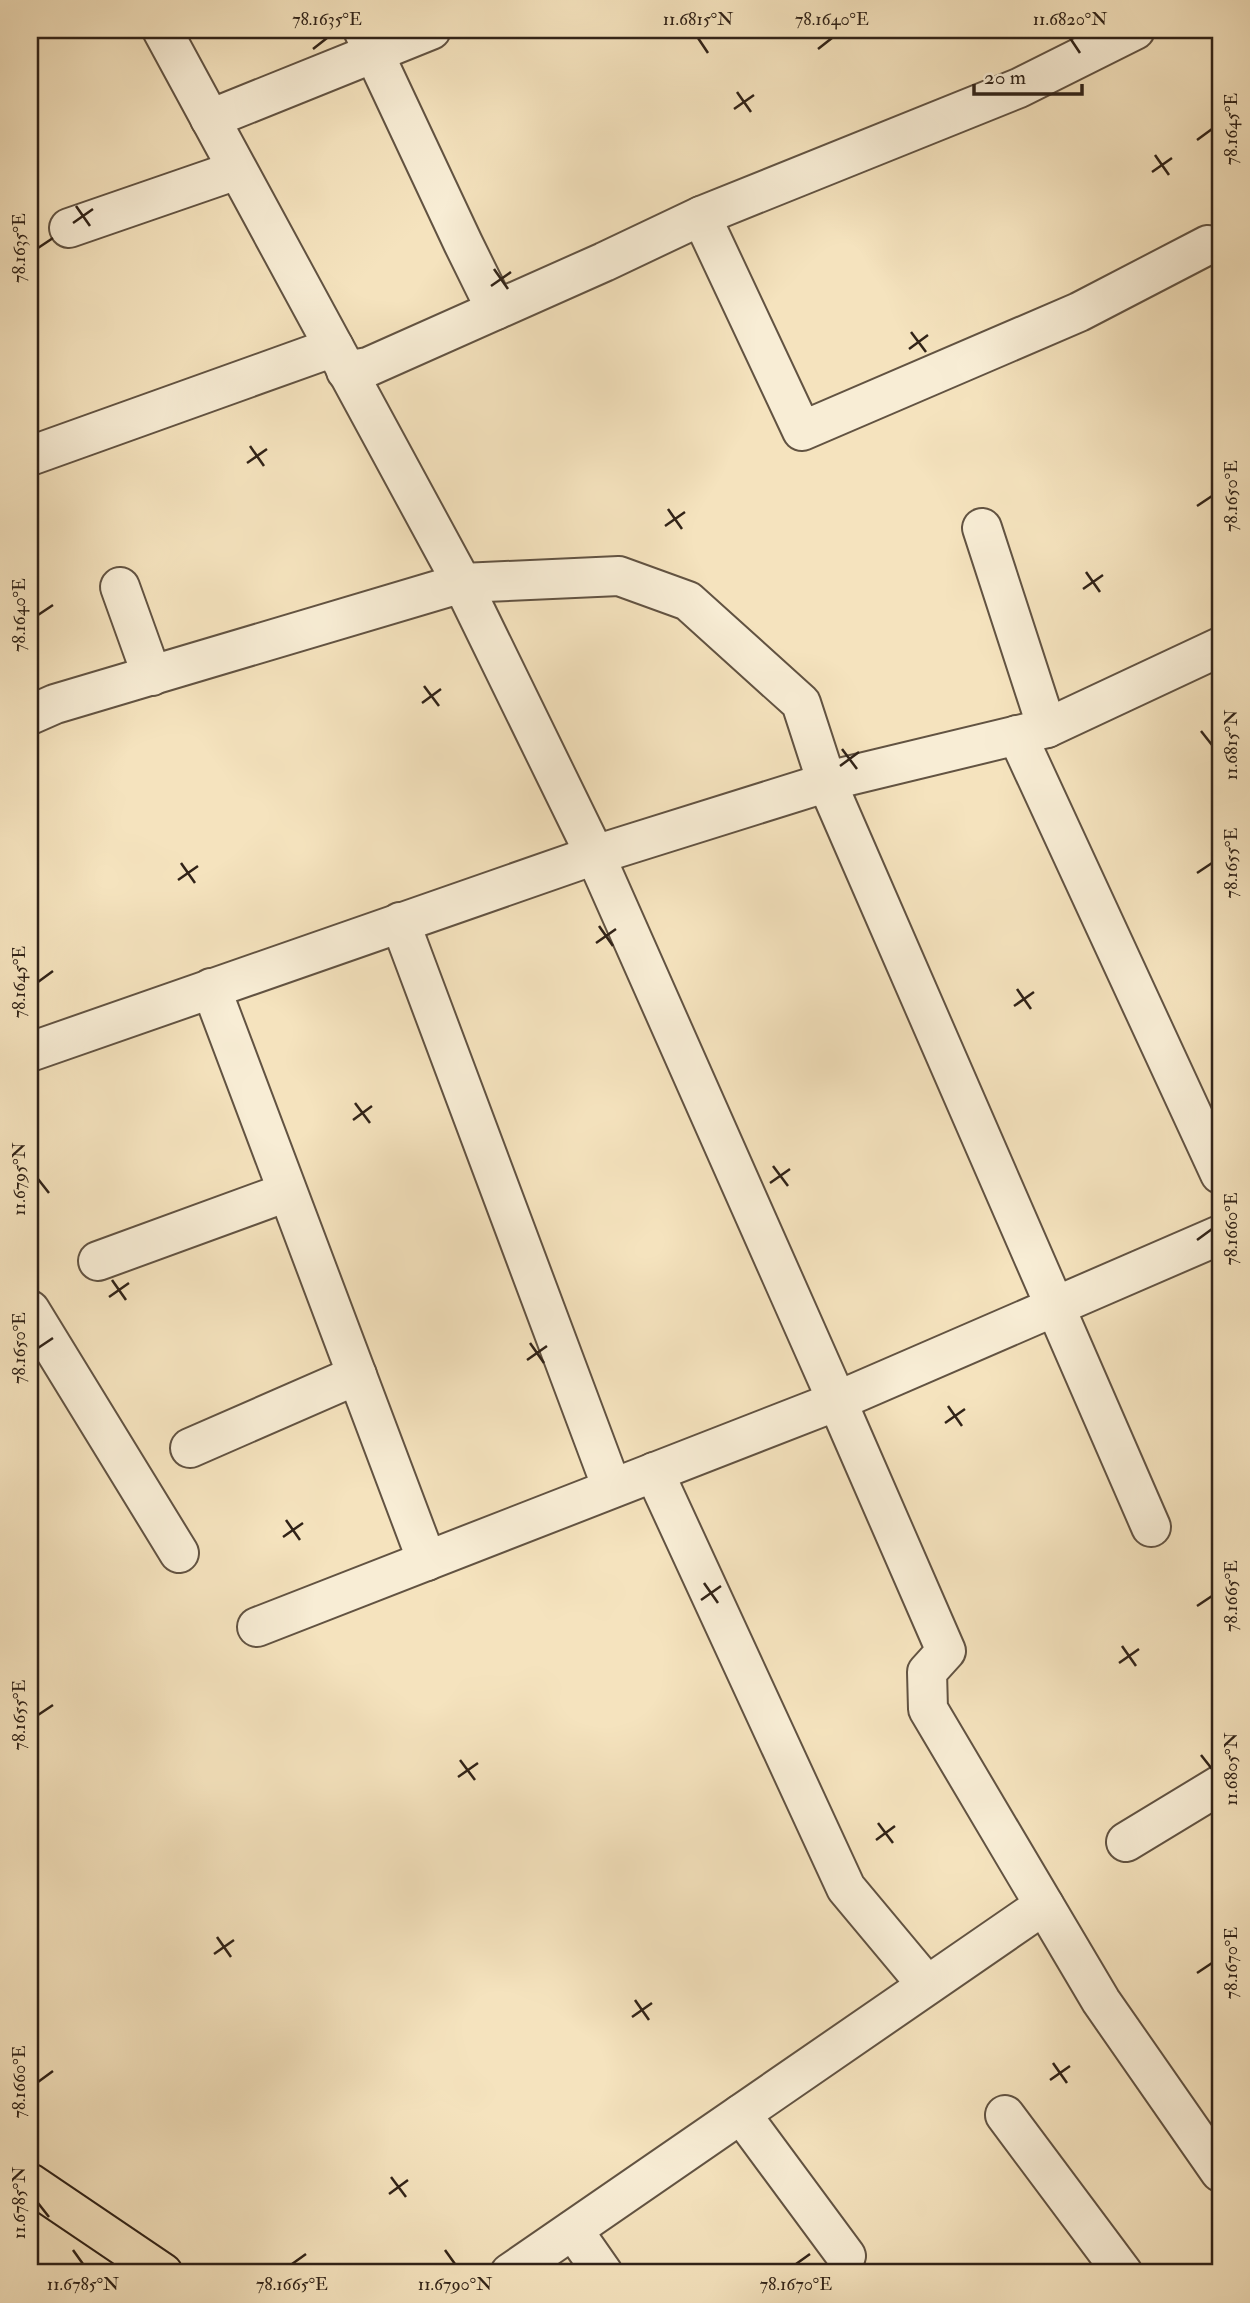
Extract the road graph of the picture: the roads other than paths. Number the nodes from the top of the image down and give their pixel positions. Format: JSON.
{"nodes":[{"id":1,"x":162,"y":30,"type":"edge"},
{"id":2,"x":430,"y":30,"type":"edge"},
{"id":3,"x":1135,"y":30,"type":"edge"},
{"id":4,"x":369,"y":42,"type":"edge"},
{"id":5,"x":210,"y":119,"type":"junction"},
{"id":6,"x":237,"y":170,"type":"junction"},
{"id":7,"x":701,"y":216,"type":"junction"},
{"id":8,"x":69,"y":228,"type":"dead end"},
{"id":9,"x":1208,"y":245,"type":"dead end"},
{"id":10,"x":496,"y":310,"type":"junction"},
{"id":11,"x":340,"y":359,"type":"junction"},
{"id":12,"x":30,"y":456,"type":"edge"},
{"id":13,"x":982,"y":528,"type":"dead end"},
{"id":14,"x":461,"y":583,"type":"junction"},
{"id":15,"x":120,"y":586,"type":"dead end"},
{"id":16,"x":1220,"y":647,"type":"edge"},
{"id":17,"x":152,"y":676,"type":"junction"},
{"id":18,"x":30,"y":715,"type":"edge"},
{"id":19,"x":1032,"y":732,"type":"junction"},
{"id":20,"x":827,"y":783,"type":"junction"},
{"id":21,"x":594,"y":855,"type":"junction"},
{"id":22,"x":400,"y":922,"type":"junction"},
{"id":23,"x":211,"y":988,"type":"junction"},
{"id":24,"x":30,"y":1052,"type":"edge"},
{"id":25,"x":1220,"y":1174,"type":"edge"},
{"id":26,"x":287,"y":1192,"type":"junction"},
{"id":27,"x":1220,"y":1235,"type":"edge"},
{"id":28,"x":98,"y":1261,"type":"dead end"},
{"id":29,"x":1055,"y":1306,"type":"junction"},
{"id":30,"x":30,"y":1310,"type":"edge"},
{"id":31,"x":357,"y":1375,"type":"junction"},
{"id":32,"x":837,"y":1401,"type":"junction"},
{"id":33,"x":190,"y":1448,"type":"dead end"},
{"id":34,"x":654,"y":1472,"type":"junction"},
{"id":35,"x":612,"y":1488,"type":"junction"},
{"id":36,"x":1151,"y":1527,"type":"dead end"},
{"id":37,"x":179,"y":1553,"type":"dead end"},
{"id":38,"x":426,"y":1561,"type":"junction"},
{"id":39,"x":257,"y":1626,"type":"dead end"},
{"id":40,"x":1220,"y":1785,"type":"edge"},
{"id":41,"x":1126,"y":1842,"type":"dead end"},
{"id":42,"x":1044,"y":1905,"type":"junction"},
{"id":43,"x":927,"y":1985,"type":"junction"},
{"id":44,"x":741,"y":2114,"type":"junction"},
{"id":45,"x":1006,"y":2115,"type":"dead end"},
{"id":46,"x":1220,"y":2172,"type":"edge"},
{"id":47,"x":30,"y":2183,"type":"edge"},
{"id":48,"x":573,"y":2230,"type":"junction"},
{"id":49,"x":846,"y":2256,"type":"dead end"},
{"id":50,"x":163,"y":2273,"type":"edge"},
{"id":51,"x":510,"y":2273,"type":"edge"},
{"id":52,"x":603,"y":2273,"type":"edge"},
{"id":53,"x":1123,"y":2273,"type":"edge"}],
"edges":[{"from":1,"to":5,"type":"street"},
{"from":2,"to":4,"type":"street"},
{"from":3,"to":7,"type":"street"},
{"from":4,"to":5,"type":"street"},
{"from":4,"to":10,"type":"street"},
{"from":5,"to":6,"type":"street"},
{"from":6,"to":8,"type":"street"},
{"from":6,"to":11,"type":"street"},
{"from":7,"to":9,"type":"street"},
{"from":7,"to":10,"type":"street"},
{"from":10,"to":11,"type":"street"},
{"from":11,"to":12,"type":"street"},
{"from":11,"to":14,"type":"street"},
{"from":13,"to":19,"type":"street"},
{"from":14,"to":17,"type":"street"},
{"from":14,"to":20,"type":"street"},
{"from":14,"to":21,"type":"street"},
{"from":15,"to":17,"type":"street"},
{"from":16,"to":19,"type":"street"},
{"from":17,"to":18,"type":"street"},
{"from":19,"to":20,"type":"street"},
{"from":19,"to":25,"type":"street"},
{"from":20,"to":21,"type":"street"},
{"from":20,"to":29,"type":"street"},
{"from":21,"to":22,"type":"street"},
{"from":21,"to":32,"type":"street"},
{"from":22,"to":23,"type":"street"},
{"from":22,"to":35,"type":"street"},
{"from":23,"to":24,"type":"street"},
{"from":23,"to":26,"type":"street"},
{"from":26,"to":28,"type":"street"},
{"from":26,"to":31,"type":"street"},
{"from":27,"to":29,"type":"street"},
{"from":29,"to":32,"type":"street"},
{"from":29,"to":36,"type":"street"},
{"from":30,"to":37,"type":"street"},
{"from":31,"to":33,"type":"street"},
{"from":31,"to":38,"type":"street"},
{"from":32,"to":34,"type":"street"},
{"from":32,"to":42,"type":"street"},
{"from":34,"to":35,"type":"street"},
{"from":34,"to":43,"type":"street"},
{"from":35,"to":38,"type":"street"},
{"from":38,"to":39,"type":"street"},
{"from":40,"to":41,"type":"street"},
{"from":42,"to":43,"type":"street"},
{"from":42,"to":46,"type":"street"},
{"from":43,"to":44,"type":"street"},
{"from":44,"to":48,"type":"street"},
{"from":44,"to":49,"type":"street"},
{"from":45,"to":53,"type":"street"},
{"from":47,"to":50,"type":"main road"},
{"from":48,"to":51,"type":"street"},
{"from":48,"to":52,"type":"street"}]}
